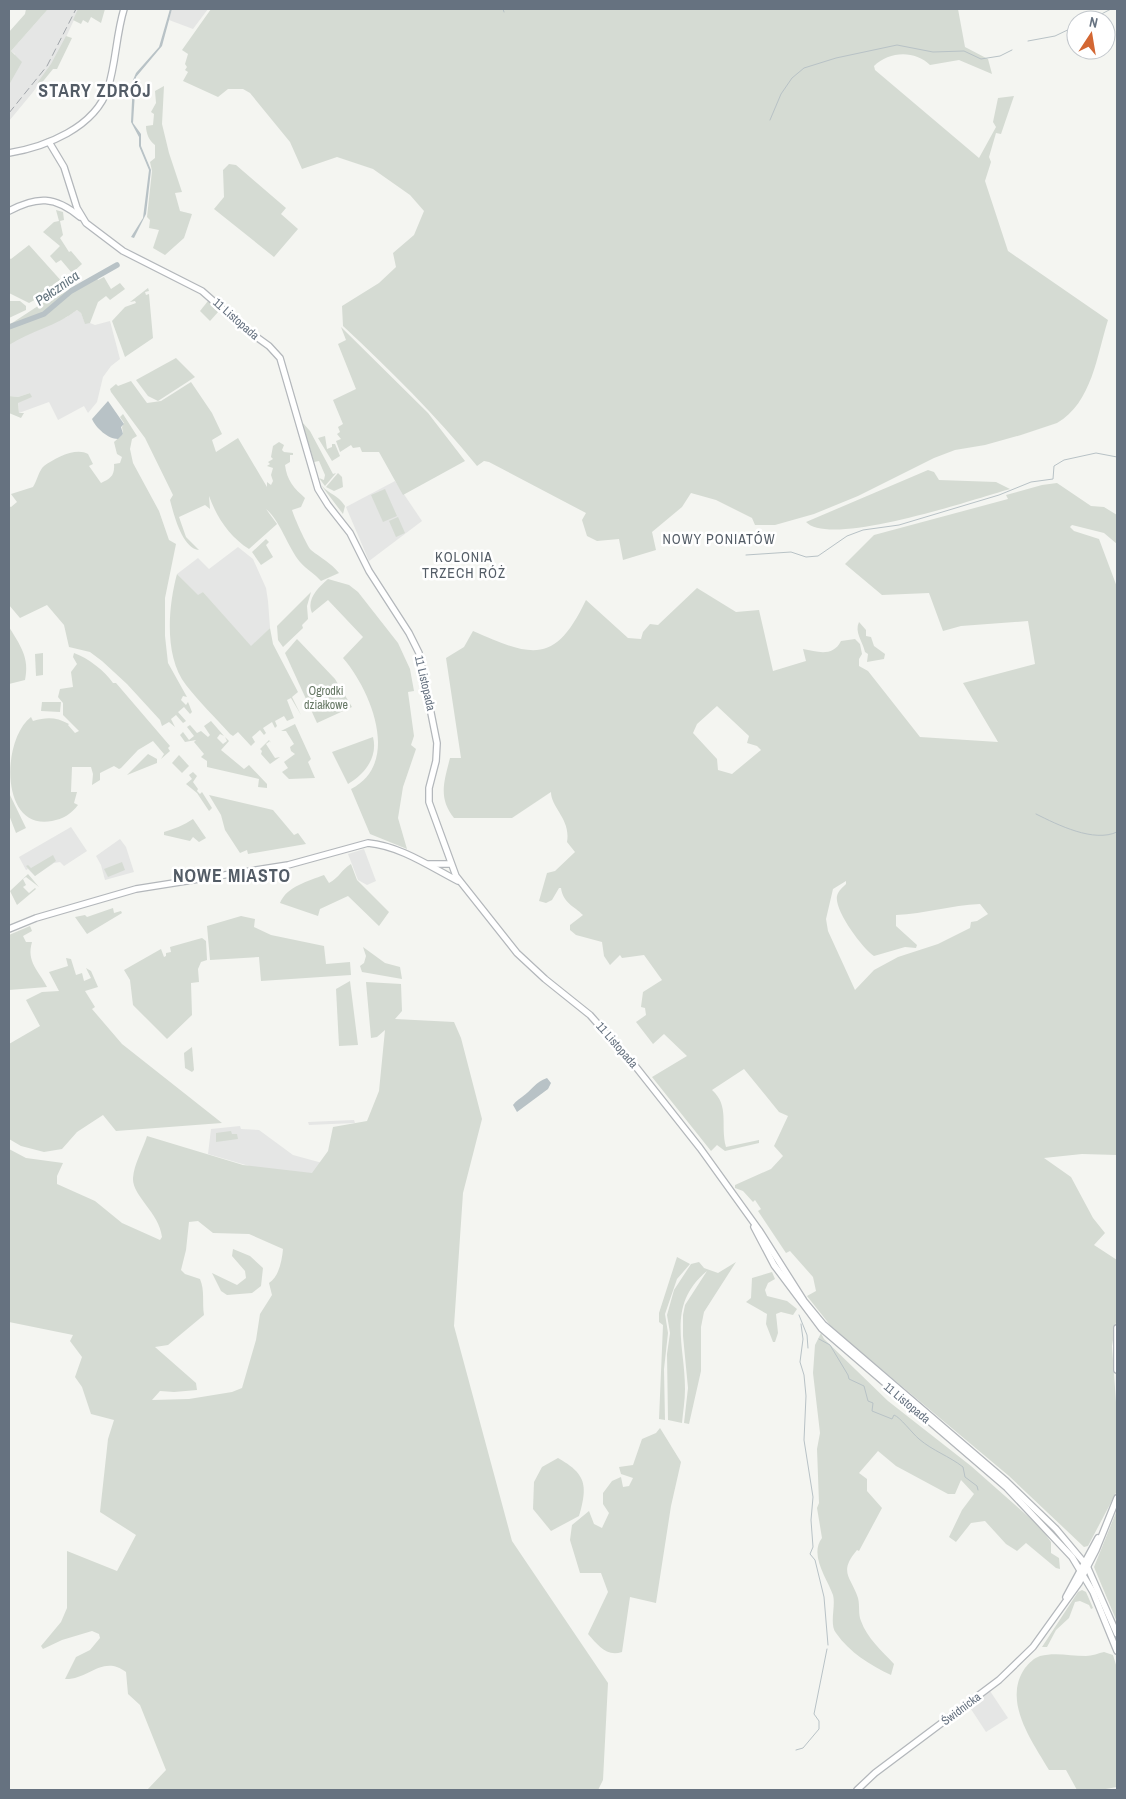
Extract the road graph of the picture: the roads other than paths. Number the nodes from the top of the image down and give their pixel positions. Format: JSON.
{"nodes":[{"id":1,"x":124,"y":9,"type":"edge"},
{"id":2,"x":48,"y":142,"type":"junction"},
{"id":3,"x":9,"y":153,"type":"edge"},
{"id":4,"x":9,"y":211,"type":"edge"},
{"id":5,"x":83,"y":220,"type":"junction"},
{"id":6,"x":446,"y":851,"type":"junction"},
{"id":7,"x":430,"y":864,"type":"junction"},
{"id":8,"x":451,"y":866,"type":"junction"},
{"id":9,"x":442,"y":872,"type":"junction"},
{"id":10,"x":460,"y":881,"type":"junction"},
{"id":11,"x":9,"y":929,"type":"edge"},
{"id":12,"x":752,"y":1222,"type":"junction"},
{"id":13,"x":1117,"y":1328,"type":"edge"},
{"id":14,"x":1117,"y":1370,"type":"edge"},
{"id":15,"x":1117,"y":1498,"type":"edge"},
{"id":16,"x":1104,"y":1529,"type":"junction"},
{"id":17,"x":1078,"y":1554,"type":"junction"},
{"id":18,"x":1089,"y":1554,"type":"junction"},
{"id":19,"x":1084,"y":1567,"type":"junction"},
{"id":20,"x":1077,"y":1586,"type":"junction"},
{"id":21,"x":1090,"y":1586,"type":"junction"},
{"id":22,"x":1056,"y":1617,"type":"junction"},
{"id":23,"x":1117,"y":1634,"type":"edge"},
{"id":24,"x":1117,"y":1651,"type":"edge"},
{"id":25,"x":857,"y":1790,"type":"edge"}],
"edges":[{"from":1,"to":2,"type":"main road"},
{"from":2,"to":3,"type":"main road"},
{"from":2,"to":5,"type":"main road","name":"11 Listopada"},
{"from":4,"to":5,"type":"main road"},
{"from":5,"to":6,"type":"main road","name":"11 Listopada"},
{"from":6,"to":7,"type":"main road"},
{"from":6,"to":8,"type":"main road","name":"11 Listopada"},
{"from":7,"to":8,"type":"main road"},
{"from":7,"to":9,"type":"main road"},
{"from":7,"to":11,"type":"main road"},
{"from":8,"to":9,"type":"main road"},
{"from":8,"to":10,"type":"main road","name":"11 Listopada"},
{"from":9,"to":10,"type":"main road"},
{"from":10,"to":12,"type":"main road","name":"11 Listopada"},
{"from":12,"to":17,"type":"main road","name":"11 Listopada"},
{"from":12,"to":19,"type":"main road","name":"11 Listopada"},
{"from":13,"to":14,"type":"main road"},
{"from":15,"to":16,"type":"main road"},
{"from":16,"to":18,"type":"main road"},
{"from":16,"to":19,"type":"main road"},
{"from":17,"to":18,"type":"main road"},
{"from":17,"to":19,"type":"main road","name":"11 Listopada"},
{"from":18,"to":19,"type":"main road"},
{"from":19,"to":20,"type":"main road","name":"Świdnicka"},
{"from":19,"to":21,"type":"main road"},
{"from":19,"to":22,"type":"main road","name":"Świdnicka"},
{"from":19,"to":23,"type":"main road"},
{"from":20,"to":21,"type":"main road"},
{"from":20,"to":22,"type":"main road","name":"Świdnicka"},
{"from":21,"to":24,"type":"main road"},
{"from":22,"to":25,"type":"main road","name":"Świdnicka"}]}
